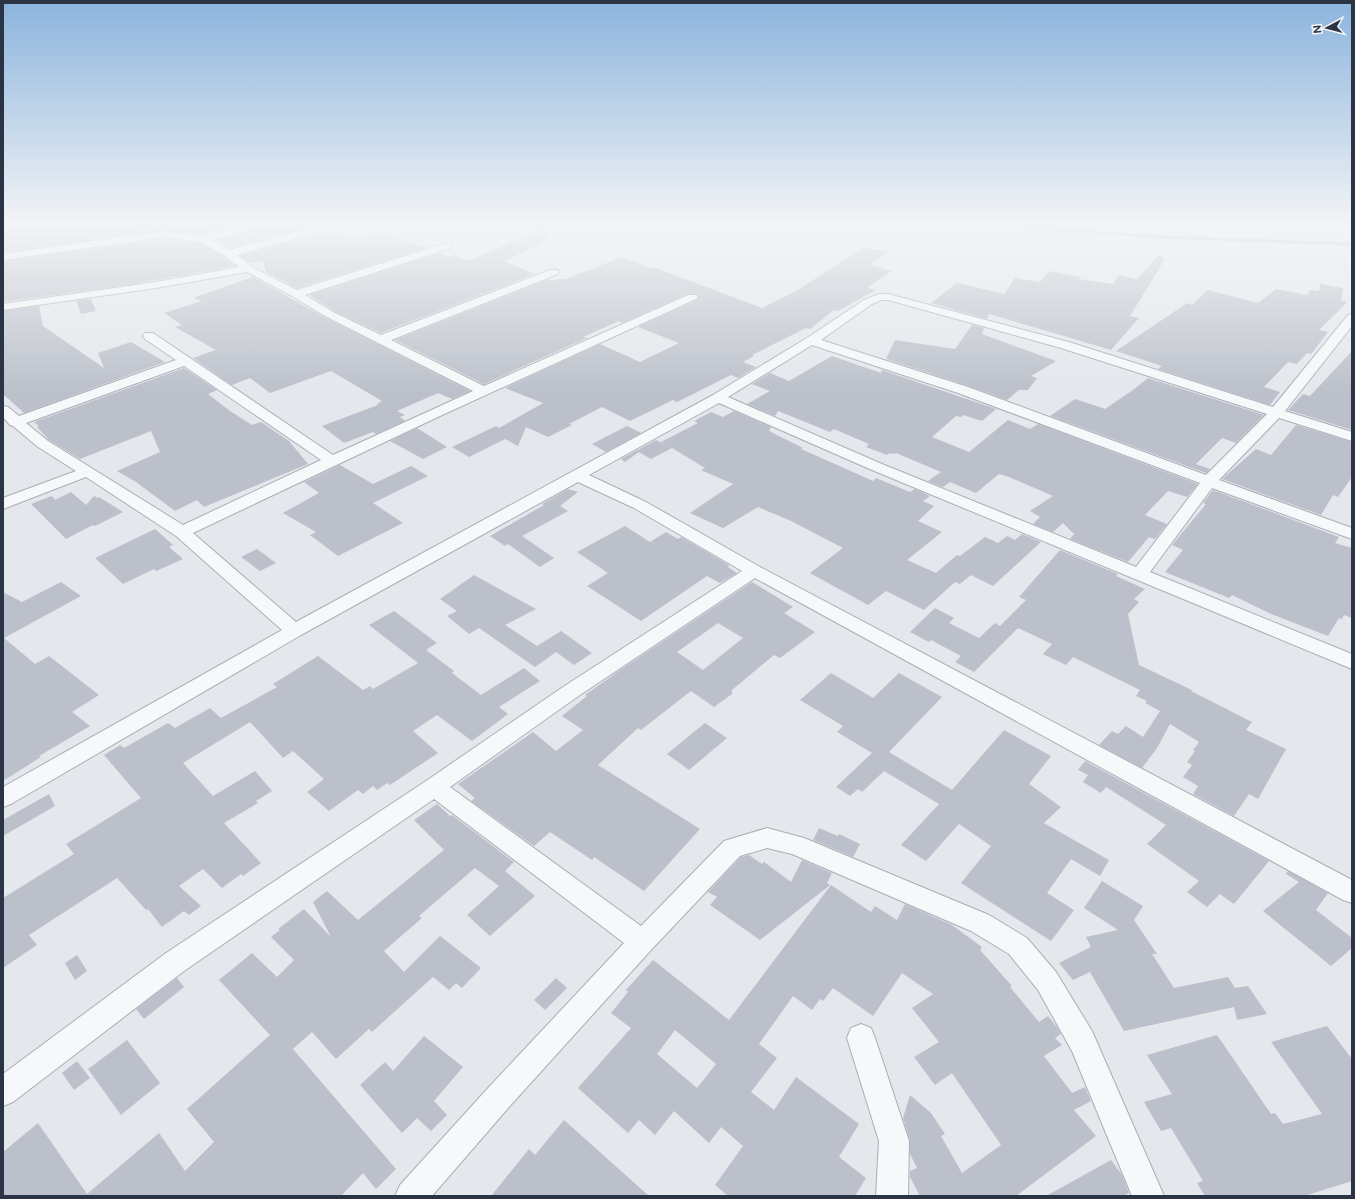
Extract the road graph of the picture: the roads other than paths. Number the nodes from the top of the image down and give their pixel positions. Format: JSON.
{"nodes":[{"id":1,"x":179,"y":281,"type":"edge"},
{"id":2,"x":271,"y":281,"type":"edge"},
{"id":3,"x":337,"y":281,"type":"edge"},
{"id":4,"x":531,"y":281,"type":"edge"},
{"id":5,"x":296,"y":294,"type":"junction"},
{"id":6,"x":692,"y":297,"type":"dead end"},
{"id":7,"x":3,"y":307,"type":"edge"},
{"id":8,"x":1352,"y":318,"type":"edge"},
{"id":9,"x":149,"y":336,"type":"dead end"},
{"id":10,"x":380,"y":340,"type":"junction"},
{"id":11,"x":811,"y":341,"type":"junction"},
{"id":12,"x":185,"y":361,"type":"junction"},
{"id":13,"x":482,"y":390,"type":"junction"},
{"id":14,"x":718,"y":398,"type":"junction"},
{"id":15,"x":3,"y":410,"type":"edge"},
{"id":16,"x":1276,"y":413,"type":"junction"},
{"id":17,"x":15,"y":422,"type":"junction"},
{"id":18,"x":1352,"y":437,"type":"edge"},
{"id":19,"x":331,"y":460,"type":"junction"},
{"id":20,"x":86,"y":472,"type":"junction"},
{"id":21,"x":576,"y":475,"type":"junction"},
{"id":22,"x":1209,"y":481,"type":"junction"},
{"id":23,"x":3,"y":504,"type":"edge"},
{"id":24,"x":182,"y":532,"type":"junction"},
{"id":25,"x":1352,"y":534,"type":"edge"},
{"id":26,"x":754,"y":571,"type":"junction"},
{"id":27,"x":1139,"y":575,"type":"junction"},
{"id":28,"x":294,"y":631,"type":"junction"},
{"id":29,"x":1352,"y":662,"type":"edge"},
{"id":30,"x":434,"y":787,"type":"junction"},
{"id":31,"x":3,"y":798,"type":"edge"},
{"id":32,"x":1352,"y":892,"type":"edge"},
{"id":33,"x":642,"y":942,"type":"junction"},
{"id":34,"x":861,"y":1038,"type":"dead end"},
{"id":35,"x":3,"y":1092,"type":"edge"},
{"id":36,"x":411,"y":1196,"type":"edge"},
{"id":37,"x":892,"y":1196,"type":"edge"},
{"id":38,"x":1148,"y":1196,"type":"edge"}],
"edges":[{"from":1,"to":7,"type":"street"},
{"from":2,"to":5,"type":"street"},
{"from":3,"to":5,"type":"street"},
{"from":4,"to":10,"type":"street"},
{"from":5,"to":10,"type":"street"},
{"from":6,"to":13,"type":"street"},
{"from":8,"to":16,"type":"street"},
{"from":9,"to":12,"type":"street"},
{"from":10,"to":13,"type":"street"},
{"from":11,"to":14,"type":"street"},
{"from":11,"to":16,"type":"street"},
{"from":11,"to":22,"type":"street"},
{"from":12,"to":17,"type":"street"},
{"from":12,"to":19,"type":"street"},
{"from":13,"to":19,"type":"street"},
{"from":14,"to":21,"type":"street"},
{"from":14,"to":27,"type":"street"},
{"from":15,"to":17,"type":"street"},
{"from":16,"to":18,"type":"street"},
{"from":16,"to":22,"type":"street"},
{"from":17,"to":20,"type":"street"},
{"from":19,"to":24,"type":"street"},
{"from":20,"to":23,"type":"street"},
{"from":20,"to":24,"type":"street"},
{"from":21,"to":26,"type":"street"},
{"from":21,"to":28,"type":"street"},
{"from":22,"to":25,"type":"street"},
{"from":22,"to":27,"type":"street"},
{"from":24,"to":28,"type":"street"},
{"from":26,"to":30,"type":"street"},
{"from":26,"to":32,"type":"street"},
{"from":27,"to":29,"type":"street"},
{"from":28,"to":31,"type":"street"},
{"from":30,"to":33,"type":"street"},
{"from":30,"to":35,"type":"street"},
{"from":33,"to":36,"type":"street"},
{"from":33,"to":38,"type":"street"},
{"from":34,"to":37,"type":"street"}]}
